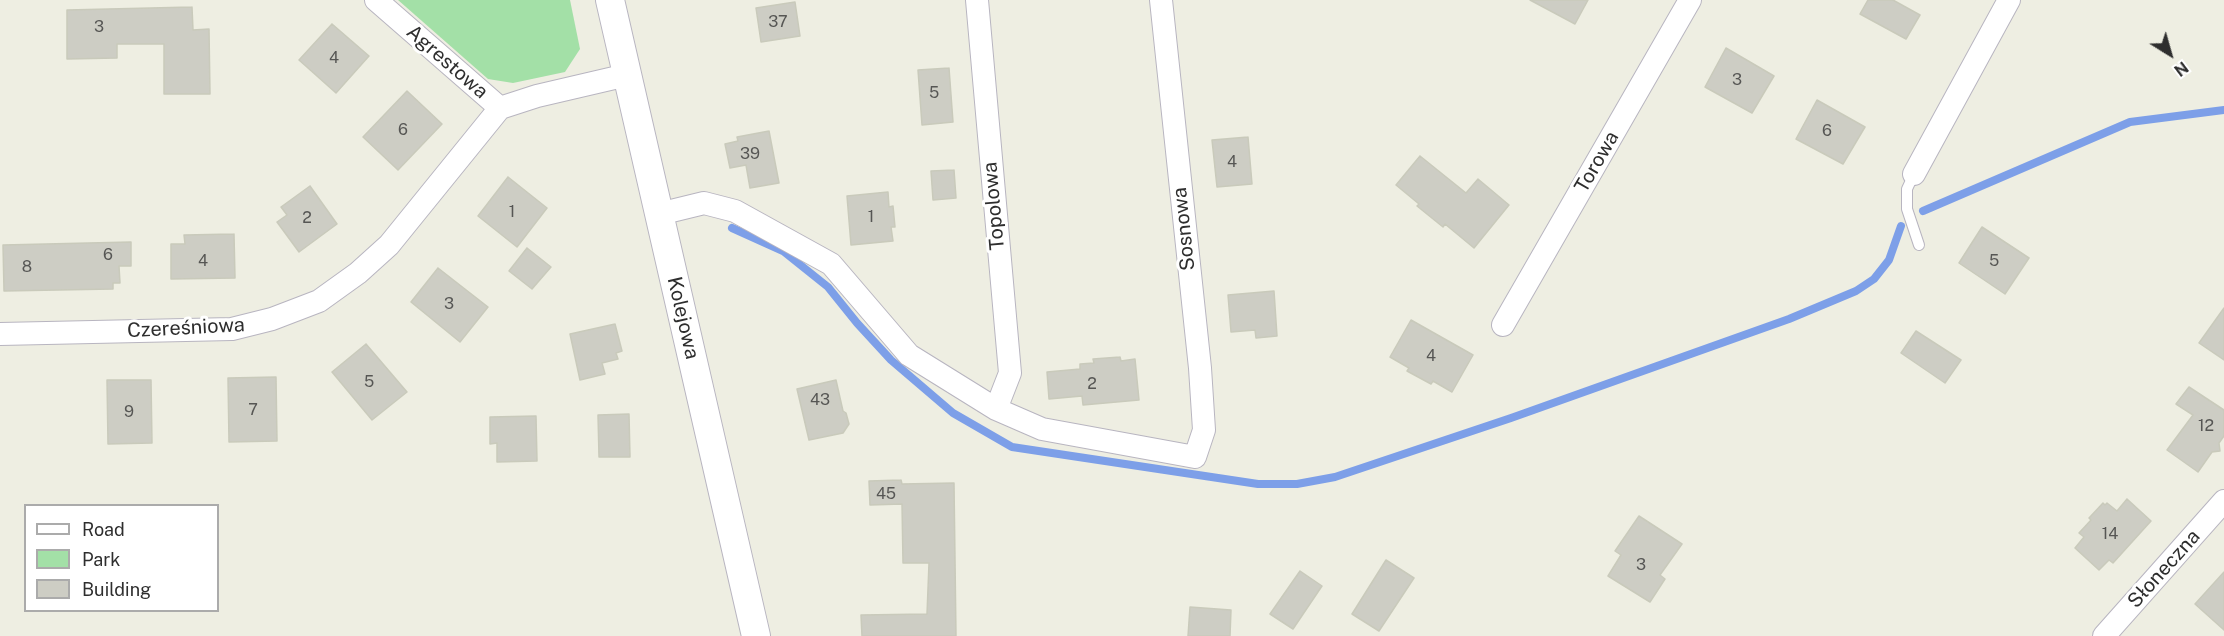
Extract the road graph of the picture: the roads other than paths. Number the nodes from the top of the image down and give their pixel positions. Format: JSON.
{"nodes":[{"id":1,"x":376,"y":0,"type":"edge"},
{"id":2,"x":610,"y":0,"type":"edge"},
{"id":3,"x":976,"y":0,"type":"edge"},
{"id":4,"x":1161,"y":0,"type":"edge"},
{"id":5,"x":1690,"y":0,"type":"edge"},
{"id":6,"x":2010,"y":0,"type":"edge"},
{"id":7,"x":627,"y":75,"type":"junction"},
{"id":8,"x":500,"y":108,"type":"junction"},
{"id":9,"x":1914,"y":174,"type":"joint"},
{"id":10,"x":659,"y":214,"type":"junction"},
{"id":11,"x":1919,"y":245,"type":"dead end"},
{"id":12,"x":1503,"y":325,"type":"dead end"},
{"id":13,"x":0,"y":334,"type":"edge"},
{"id":14,"x":996,"y":408,"type":"junction"},
{"id":15,"x":2224,"y":501,"type":"edge"},
{"id":16,"x":756,"y":636,"type":"edge"},
{"id":17,"x":2104,"y":636,"type":"edge"}],
"edges":[{"from":1,"to":8,"type":"street","name":"Agrestowa"},
{"from":2,"to":7,"type":"street","name":"Kolejowa"},
{"from":3,"to":14,"type":"street","name":"Topolowa"},
{"from":4,"to":14,"type":"street","name":"Sosnowa"},
{"from":5,"to":12,"type":"street","name":"Torowa"},
{"from":6,"to":9,"type":"street"},
{"from":7,"to":8,"type":"street","name":"Agrestowa"},
{"from":7,"to":10,"type":"street","name":"Kolejowa"},
{"from":8,"to":13,"type":"street","name":"Czereśniowa"},
{"from":9,"to":11,"type":"lane"},
{"from":10,"to":14,"type":"street"},
{"from":10,"to":16,"type":"street","name":"Kolejowa"},
{"from":15,"to":17,"type":"street","name":"Słoneczna"}]}
